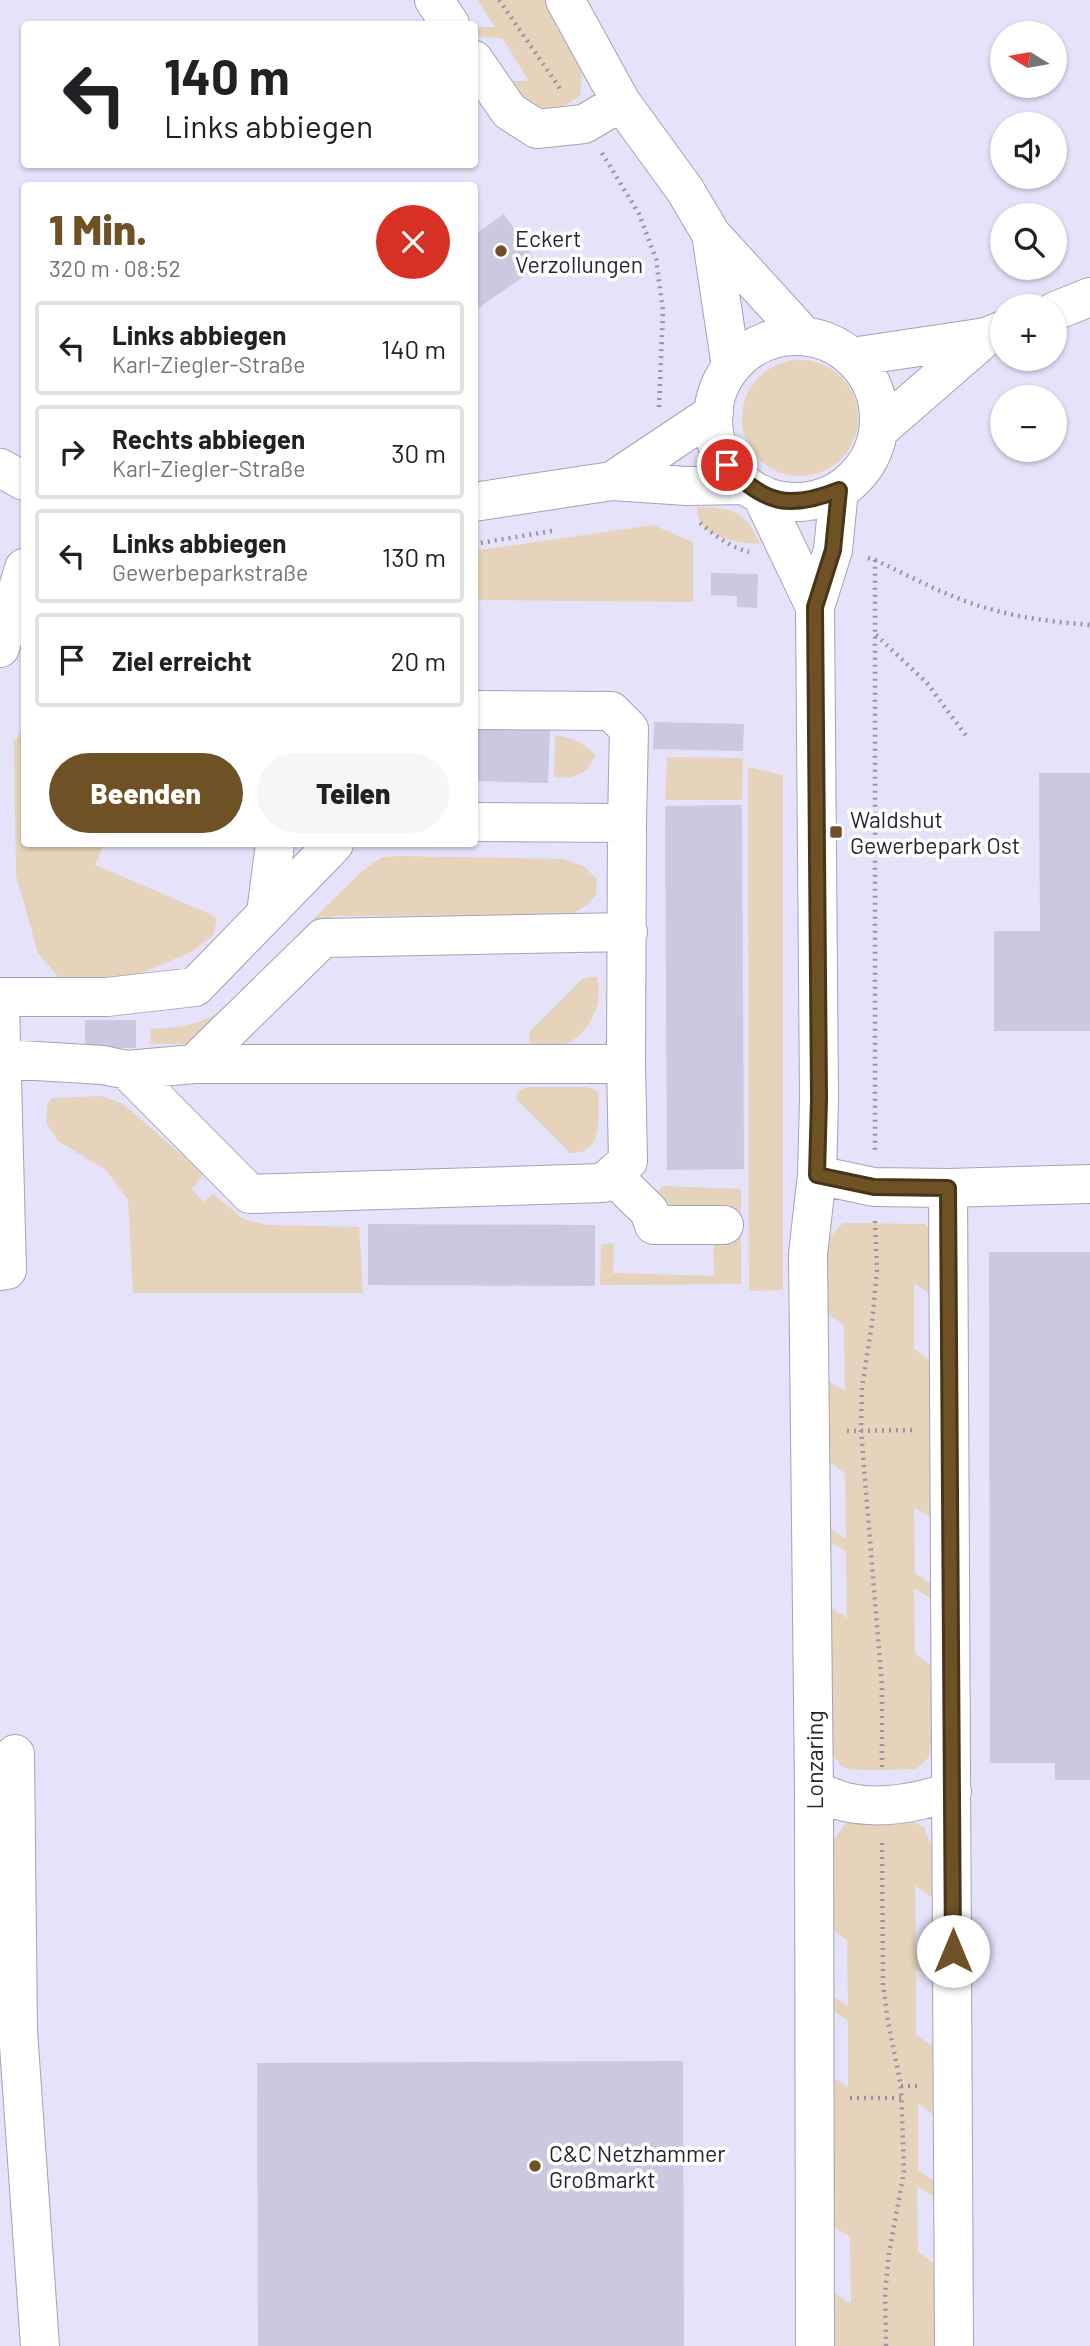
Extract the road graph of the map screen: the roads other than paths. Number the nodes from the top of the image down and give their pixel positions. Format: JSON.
{"nodes":[{"id":1,"x":433,"y":0,"type":"edge"},
{"id":2,"x":565,"y":0,"type":"edge"},
{"id":3,"x":448,"y":21,"type":"edge"},
{"id":4,"x":478,"y":66,"type":"edge"},
{"id":5,"x":621,"y":102,"type":"junction"},
{"id":6,"x":711,"y":234,"type":"junction"},
{"id":7,"x":1090,"y":297,"type":"edge"},
{"id":8,"x":1067,"y":306,"type":"edge"},
{"id":9,"x":990,"y":334,"type":"edge"},
{"id":10,"x":803,"y":335,"type":"junction"},
{"id":11,"x":990,"y":336,"type":"edge"},
{"id":12,"x":852,"y":357,"type":"junction"},
{"id":13,"x":731,"y":367,"type":"junction"},
{"id":14,"x":714,"y":413,"type":"junction"},
{"id":15,"x":879,"y":429,"type":"junction"},
{"id":16,"x":0,"y":468,"type":"edge"},
{"id":17,"x":21,"y":479,"type":"edge"},
{"id":18,"x":612,"y":481,"type":"junction"},
{"id":19,"x":754,"y":490,"type":"junction"},
{"id":20,"x":839,"y":490,"type":"junction"},
{"id":21,"x":478,"y":501,"type":"edge"},
{"id":22,"x":21,"y":578,"type":"edge"},
{"id":23,"x":815,"y":607,"type":"junction"},
{"id":24,"x":0,"y":648,"type":"edge"},
{"id":25,"x":478,"y":710,"type":"edge"},
{"id":26,"x":478,"y":822,"type":"edge"},
{"id":27,"x":627,"y":823,"type":"junction"},
{"id":28,"x":275,"y":847,"type":"edge"},
{"id":29,"x":331,"y":847,"type":"edge"},
{"id":30,"x":266,"y":913,"type":"junction"},
{"id":31,"x":628,"y":932,"type":"junction"},
{"id":32,"x":0,"y":997,"type":"edge"},
{"id":33,"x":0,"y":1003,"type":"edge"},
{"id":34,"x":3,"y":1059,"type":"junction"},
{"id":35,"x":626,"y":1063,"type":"junction"},
{"id":36,"x":194,"y":1064,"type":"junction"},
{"id":37,"x":127,"y":1070,"type":"junction"},
{"id":38,"x":612,"y":1175,"type":"junction"},
{"id":39,"x":817,"y":1175,"type":"junction"},
{"id":40,"x":1090,"y":1184,"type":"edge"},
{"id":41,"x":948,"y":1188,"type":"junction"},
{"id":42,"x":724,"y":1225,"type":"dead end"},
{"id":43,"x":3,"y":1270,"type":"edge"},
{"id":44,"x":15,"y":1754,"type":"dead end"},
{"id":45,"x":814,"y":1790,"type":"junction"},
{"id":46,"x":952,"y":1791,"type":"junction"},
{"id":47,"x":40,"y":2346,"type":"edge"},
{"id":48,"x":815,"y":2346,"type":"edge"},
{"id":49,"x":954,"y":2346,"type":"edge"}],
"edges":[{"from":1,"to":3,"type":"street"},
{"from":2,"to":5,"type":"street"},
{"from":4,"to":5,"type":"street"},
{"from":5,"to":6,"type":"street"},
{"from":6,"to":10,"type":"street"},
{"from":6,"to":13,"type":"street"},
{"from":7,"to":8,"type":"street"},
{"from":9,"to":12,"type":"street"},
{"from":10,"to":12,"type":"street"},
{"from":10,"to":13,"type":"street"},
{"from":11,"to":15,"type":"street"},
{"from":12,"to":15,"type":"street"},
{"from":13,"to":14,"type":"street"},
{"from":14,"to":18,"type":"street"},
{"from":14,"to":19,"type":"street"},
{"from":15,"to":20,"type":"street"},
{"from":16,"to":17,"type":"street"},
{"from":18,"to":19,"type":"street"},
{"from":18,"to":21,"type":"street"},
{"from":19,"to":20,"type":"street"},
{"from":19,"to":23,"type":"street"},
{"from":20,"to":23,"type":"street"},
{"from":22,"to":24,"type":"street"},
{"from":23,"to":39,"type":"street","name":"Lonzaring"},
{"from":25,"to":27,"type":"street"},
{"from":26,"to":27,"type":"street"},
{"from":27,"to":31,"type":"street"},
{"from":28,"to":30,"type":"street"},
{"from":29,"to":30,"type":"street"},
{"from":30,"to":32,"type":"street"},
{"from":31,"to":35,"type":"street"},
{"from":31,"to":36,"type":"street"},
{"from":33,"to":34,"type":"street"},
{"from":34,"to":37,"type":"street"},
{"from":34,"to":43,"type":"street"},
{"from":35,"to":36,"type":"street"},
{"from":35,"to":38,"type":"street"},
{"from":36,"to":37,"type":"street"},
{"from":37,"to":38,"type":"street"},
{"from":38,"to":42,"type":"street"},
{"from":39,"to":41,"type":"street"},
{"from":39,"to":45,"type":"street","name":"Lonzaring"},
{"from":40,"to":41,"type":"street"},
{"from":41,"to":46,"type":"street"},
{"from":44,"to":47,"type":"street"},
{"from":45,"to":46,"type":"street"},
{"from":45,"to":48,"type":"street","name":"Lonzaring"},
{"from":46,"to":49,"type":"street"}]}
